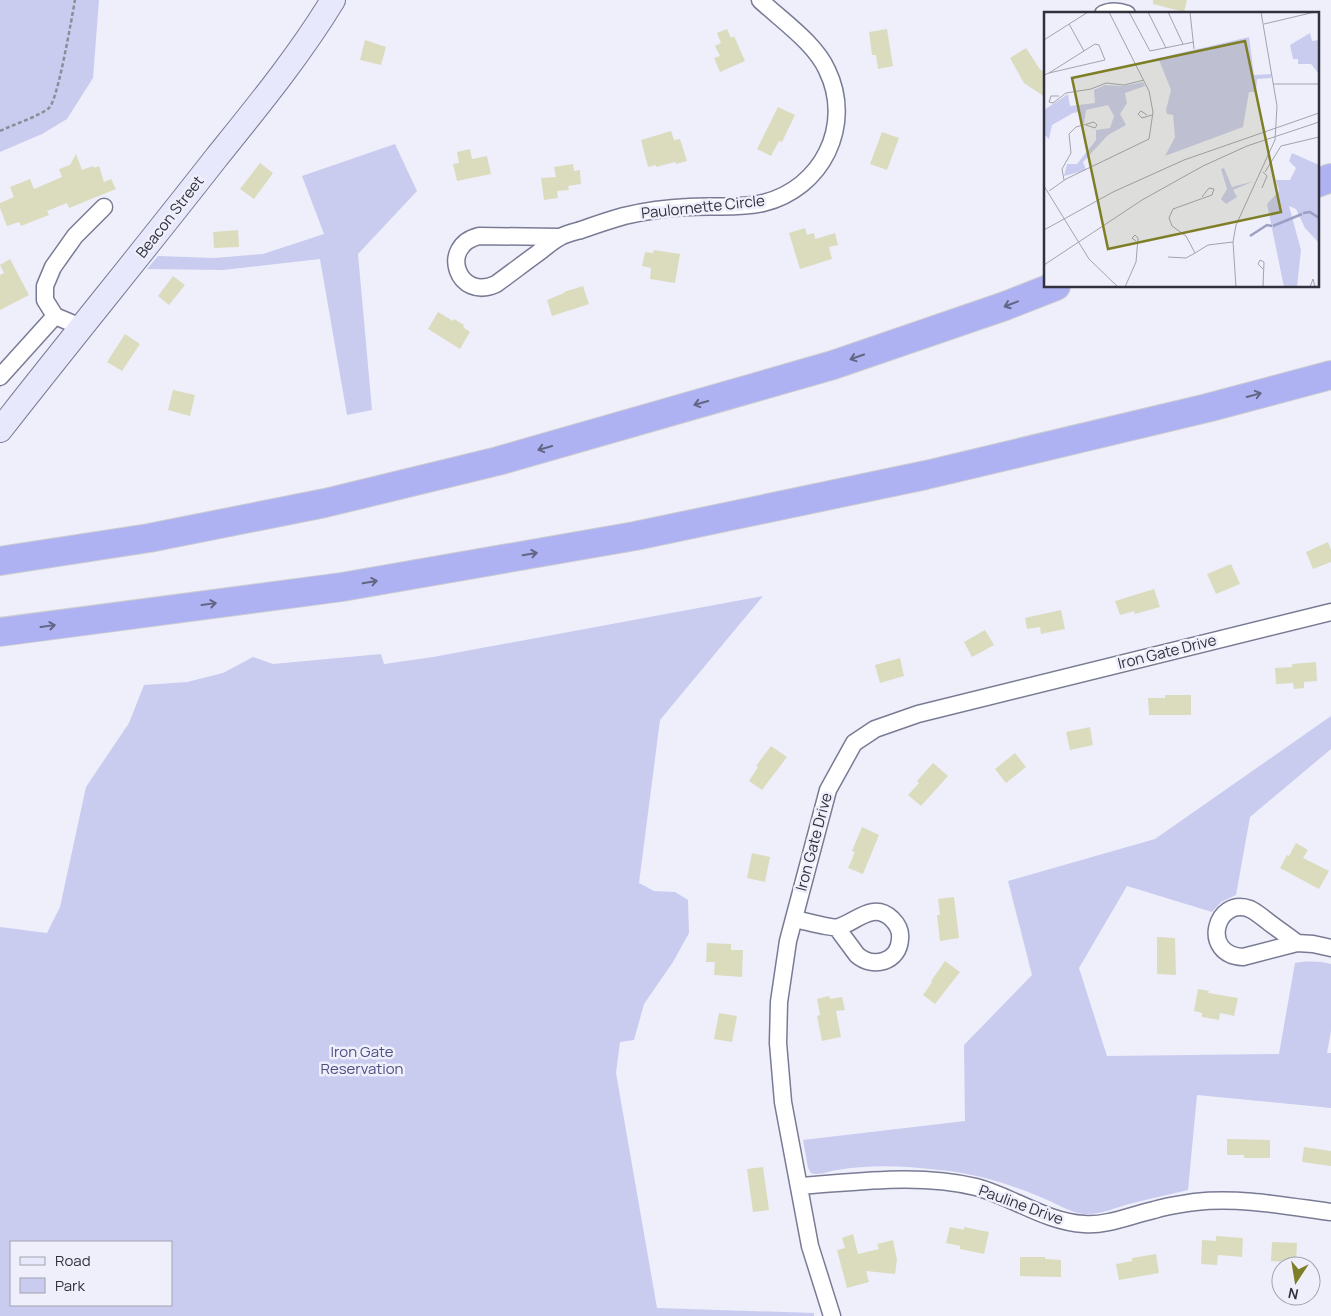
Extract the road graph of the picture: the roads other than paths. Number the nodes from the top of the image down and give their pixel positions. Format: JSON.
{"nodes":[{"id":1,"x":333,"y":0,"type":"edge"},
{"id":2,"x":760,"y":0,"type":"edge"},
{"id":3,"x":1331,"y":178,"type":"edge"},
{"id":4,"x":1318,"y":184,"type":"edge"},
{"id":5,"x":104,"y":207,"type":"dead end"},
{"id":6,"x":559,"y":237,"type":"junction"},
{"id":7,"x":1051,"y":288,"type":"edge"},
{"id":8,"x":56,"y":316,"type":"junction"},
{"id":9,"x":81,"y":327,"type":"junction"},
{"id":10,"x":1331,"y":375,"type":"edge"},
{"id":11,"x":0,"y":377,"type":"edge"},
{"id":12,"x":0,"y":430,"type":"edge"},
{"id":13,"x":0,"y":561,"type":"edge"},
{"id":14,"x":1331,"y":612,"type":"edge"},
{"id":15,"x":0,"y":632,"type":"edge"},
{"id":16,"x":794,"y":919,"type":"junction"},
{"id":17,"x":837,"y":928,"type":"dead end"},
{"id":18,"x":1297,"y":943,"type":"dead end"},
{"id":19,"x":1331,"y":948,"type":"edge"},
{"id":20,"x":799,"y":1186,"type":"junction"},
{"id":21,"x":1331,"y":1212,"type":"edge"},
{"id":22,"x":832,"y":1316,"type":"edge"}],
"edges":[{"from":1,"to":9,"type":"main road","name":"Beacon Street"},
{"from":2,"to":6,"type":"street","name":"Paulornette Circle"},
{"from":3,"to":4,"type":"highway"},
{"from":5,"to":8,"type":"street"},
{"from":6,"to":6,"type":"street","name":"Paulornette Circle"},
{"from":7,"to":13,"type":"highway","one_way":true},
{"from":8,"to":9,"type":"street"},
{"from":8,"to":11,"type":"street"},
{"from":9,"to":12,"type":"main road","name":"Beacon Street"},
{"from":15,"to":10,"type":"highway","one_way":true},
{"from":14,"to":16,"type":"street","name":"Iron Gate Drive"},
{"from":16,"to":17,"type":"street"},
{"from":16,"to":20,"type":"street","name":"Iron Gate Drive"},
{"from":18,"to":19,"type":"street"},
{"from":20,"to":21,"type":"street","name":"Pauline Drive"},
{"from":20,"to":22,"type":"street","name":"Iron Gate Drive"}]}
